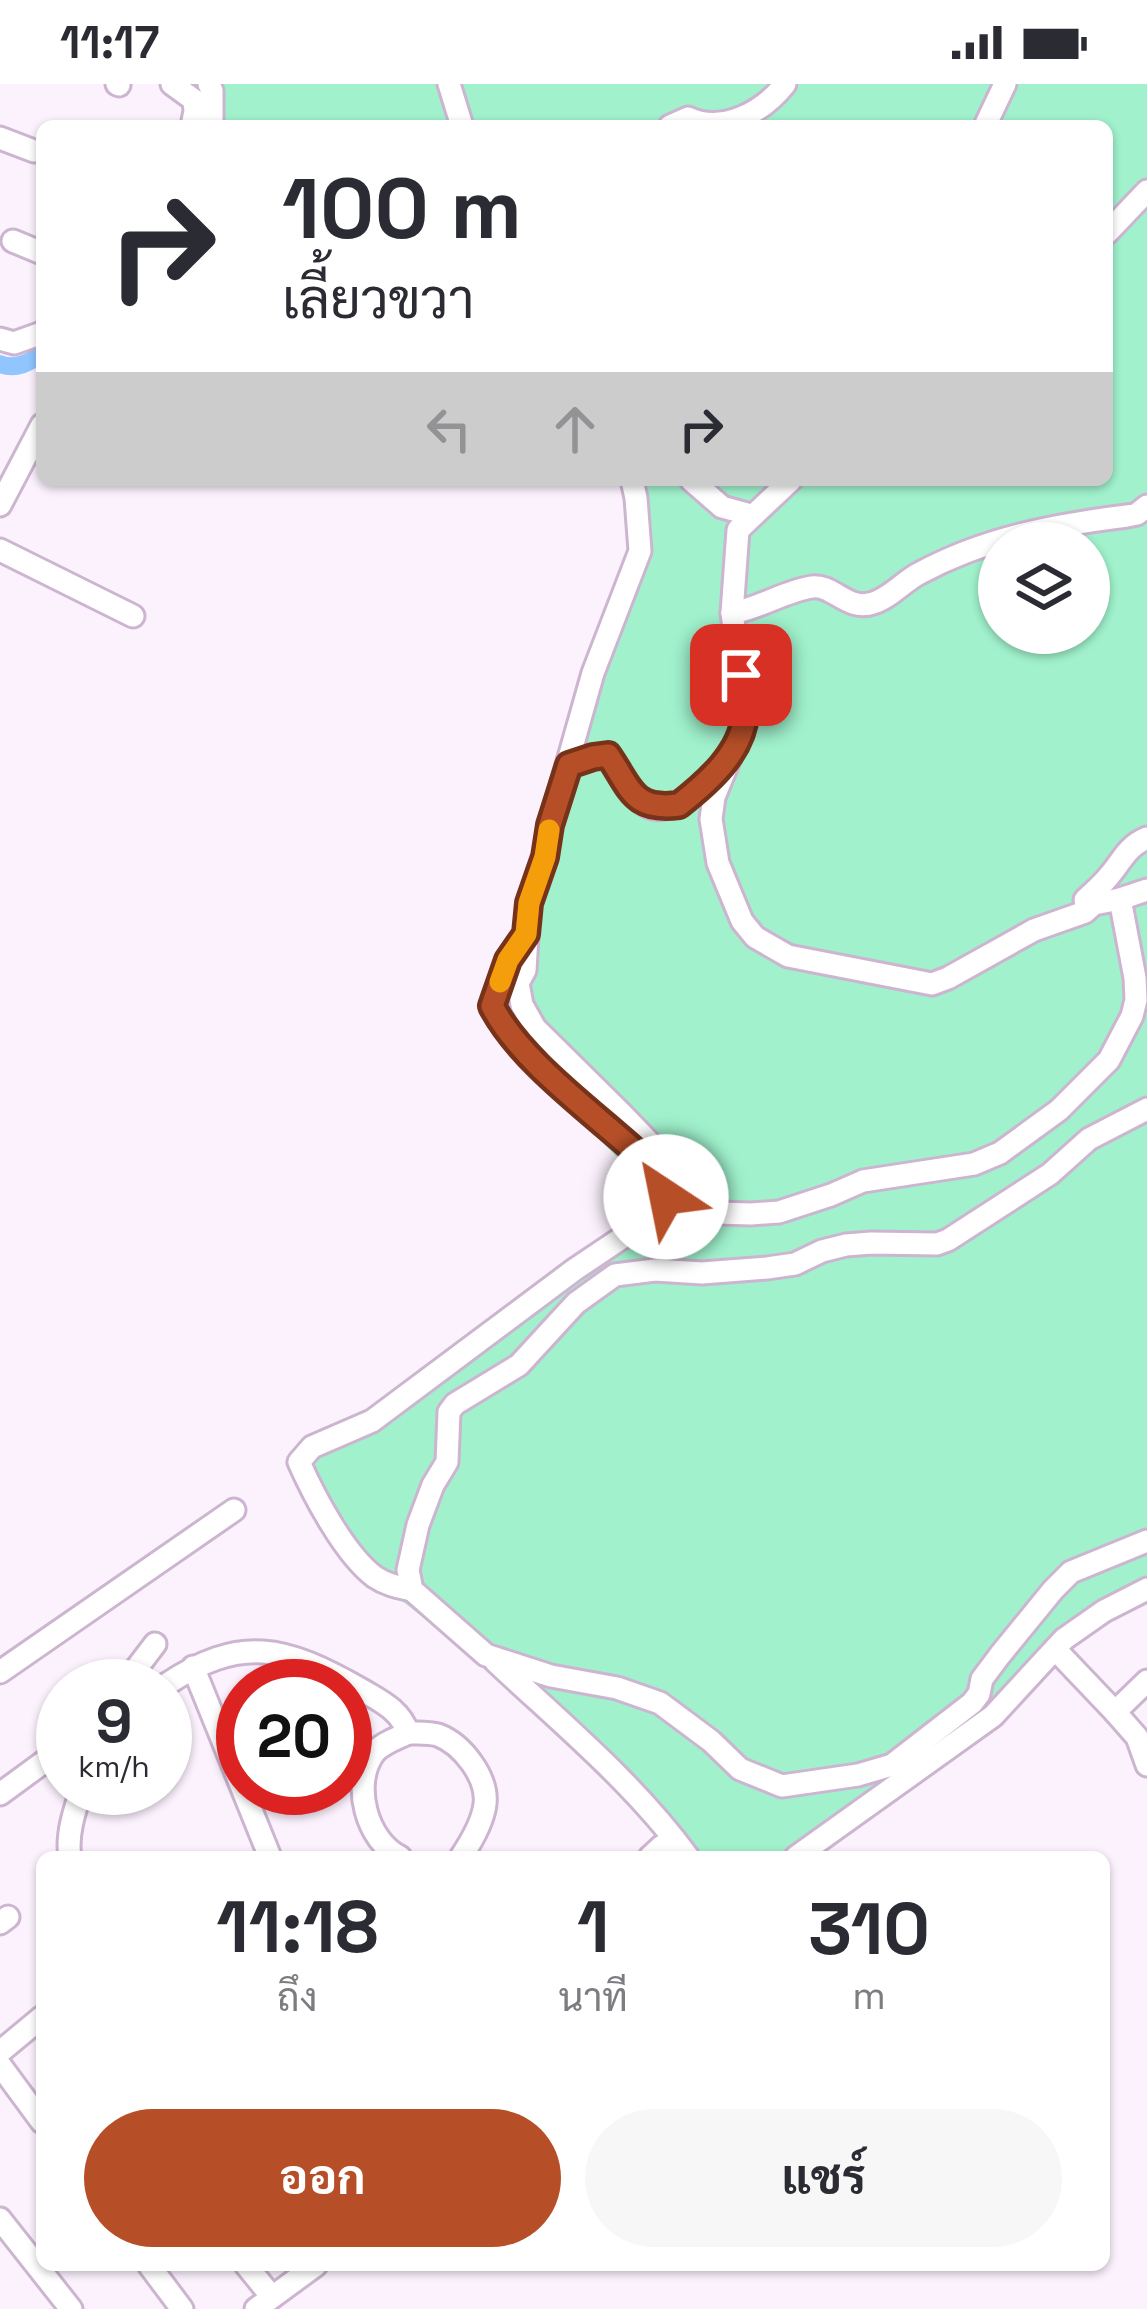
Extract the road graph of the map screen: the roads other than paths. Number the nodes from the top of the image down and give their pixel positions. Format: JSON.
{"nodes":[{"id":1,"x":172,"y":84,"type":"edge"},
{"id":2,"x":209,"y":84,"type":"edge"},
{"id":3,"x":449,"y":84,"type":"edge"},
{"id":4,"x":785,"y":84,"type":"edge"},
{"id":5,"x":1005,"y":84,"type":"edge"},
{"id":6,"x":193,"y":120,"type":"edge"},
{"id":7,"x":212,"y":120,"type":"edge"},
{"id":8,"x":460,"y":120,"type":"edge"},
{"id":9,"x":733,"y":120,"type":"edge"},
{"id":10,"x":988,"y":120,"type":"edge"},
{"id":11,"x":0,"y":138,"type":"edge"},
{"id":12,"x":34,"y":151,"type":"dead end"},
{"id":13,"x":1147,"y":191,"type":"edge"},
{"id":14,"x":1113,"y":227,"type":"edge"},
{"id":15,"x":13,"y":241,"type":"dead end"},
{"id":16,"x":36,"y":251,"type":"edge"},
{"id":17,"x":36,"y":335,"type":"edge"},
{"id":18,"x":0,"y":339,"type":"edge"},
{"id":19,"x":36,"y":436,"type":"edge"},
{"id":20,"x":633,"y":486,"type":"edge"},
{"id":21,"x":698,"y":486,"type":"edge"},
{"id":22,"x":784,"y":486,"type":"edge"},
{"id":23,"x":0,"y":505,"type":"edge"},
{"id":24,"x":1147,"y":506,"type":"edge"},
{"id":25,"x":751,"y":515,"type":"junction"},
{"id":26,"x":0,"y":550,"type":"edge"},
{"id":27,"x":732,"y":613,"type":"junction"},
{"id":28,"x":133,"y":616,"type":"dead end"},
{"id":29,"x":727,"y":762,"type":"junction"},
{"id":30,"x":569,"y":765,"type":"junction"},
{"id":31,"x":1147,"y":838,"type":"edge"},
{"id":32,"x":1147,"y":890,"type":"edge"},
{"id":33,"x":1120,"y":899,"type":"junction"},
{"id":34,"x":1090,"y":902,"type":"junction"},
{"id":35,"x":526,"y":934,"type":"junction"},
{"id":36,"x":1147,"y":1109,"type":"edge"},
{"id":37,"x":234,"y":1510,"type":"dead end"},
{"id":38,"x":1147,"y":1541,"type":"edge"},
{"id":39,"x":1147,"y":1588,"type":"edge"},
{"id":40,"x":412,"y":1590,"type":"junction"},
{"id":41,"x":154,"y":1644,"type":"dead end"},
{"id":42,"x":1059,"y":1644,"type":"junction"},
{"id":43,"x":487,"y":1654,"type":"junction"},
{"id":44,"x":143,"y":1659,"type":"edge"},
{"id":45,"x":4,"y":1662,"type":"edge"},
{"id":46,"x":193,"y":1666,"type":"joint"},
{"id":47,"x":1147,"y":1681,"type":"edge"},
{"id":48,"x":1115,"y":1712,"type":"junction"},
{"id":49,"x":409,"y":1732,"type":"junction"},
{"id":50,"x":1147,"y":1765,"type":"edge"},
{"id":51,"x":36,"y":1768,"type":"edge"},
{"id":52,"x":0,"y":1794,"type":"edge"},
{"id":53,"x":76,"y":1815,"type":"edge"},
{"id":54,"x":68,"y":1851,"type":"edge"},
{"id":55,"x":268,"y":1851,"type":"edge"},
{"id":56,"x":392,"y":1851,"type":"edge"},
{"id":57,"x":463,"y":1851,"type":"edge"},
{"id":58,"x":684,"y":1851,"type":"edge"},
{"id":59,"x":804,"y":1851,"type":"edge"},
{"id":60,"x":36,"y":2022,"type":"edge"},
{"id":61,"x":0,"y":2052,"type":"edge"},
{"id":62,"x":0,"y":2065,"type":"edge"},
{"id":63,"x":36,"y":2114,"type":"edge"},
{"id":64,"x":0,"y":2219,"type":"edge"},
{"id":65,"x":36,"y":2253,"type":"edge"},
{"id":66,"x":154,"y":2271,"type":"edge"},
{"id":67,"x":249,"y":2271,"type":"edge"},
{"id":68,"x":308,"y":2271,"type":"edge"},
{"id":69,"x":56,"y":2272,"type":"edge"},
{"id":70,"x":264,"y":2303,"type":"edge"},
{"id":71,"x":71,"y":2309,"type":"edge"},
{"id":72,"x":182,"y":2309,"type":"edge"}],
"edges":[{"from":1,"to":6,"type":"street"},
{"from":2,"to":7,"type":"street"},
{"from":3,"to":8,"type":"street"},
{"from":4,"to":9,"type":"street"},
{"from":5,"to":10,"type":"street"},
{"from":11,"to":12,"type":"street"},
{"from":13,"to":14,"type":"street"},
{"from":15,"to":16,"type":"street"},
{"from":17,"to":18,"type":"street"},
{"from":19,"to":23,"type":"street"},
{"from":20,"to":30,"type":"street"},
{"from":21,"to":25,"type":"street"},
{"from":22,"to":25,"type":"street"},
{"from":24,"to":27,"type":"street"},
{"from":25,"to":27,"type":"street"},
{"from":26,"to":28,"type":"street"},
{"from":27,"to":29,"type":"street"},
{"from":29,"to":30,"type":"street"},
{"from":29,"to":34,"type":"street"},
{"from":30,"to":35,"type":"street"},
{"from":31,"to":34,"type":"street"},
{"from":32,"to":33,"type":"street"},
{"from":33,"to":34,"type":"street"},
{"from":33,"to":35,"type":"street"},
{"from":35,"to":40,"type":"street"},
{"from":36,"to":40,"type":"street"},
{"from":37,"to":45,"type":"street"},
{"from":38,"to":43,"type":"street"},
{"from":39,"to":42,"type":"street"},
{"from":40,"to":43,"type":"street"},
{"from":41,"to":44,"type":"street"},
{"from":42,"to":48,"type":"street"},
{"from":42,"to":59,"type":"street"},
{"from":43,"to":58,"type":"street"},
{"from":46,"to":49,"type":"street"},
{"from":46,"to":55,"type":"street"},
{"from":47,"to":48,"type":"street"},
{"from":48,"to":50,"type":"street"},
{"from":49,"to":56,"type":"street"},
{"from":49,"to":57,"type":"street"},
{"from":51,"to":52,"type":"street"},
{"from":53,"to":54,"type":"street"},
{"from":60,"to":61,"type":"street"},
{"from":62,"to":63,"type":"street"},
{"from":64,"to":65,"type":"street"},
{"from":66,"to":72,"type":"street"},
{"from":67,"to":70,"type":"street"},
{"from":68,"to":70,"type":"street"},
{"from":69,"to":71,"type":"street"}]}
